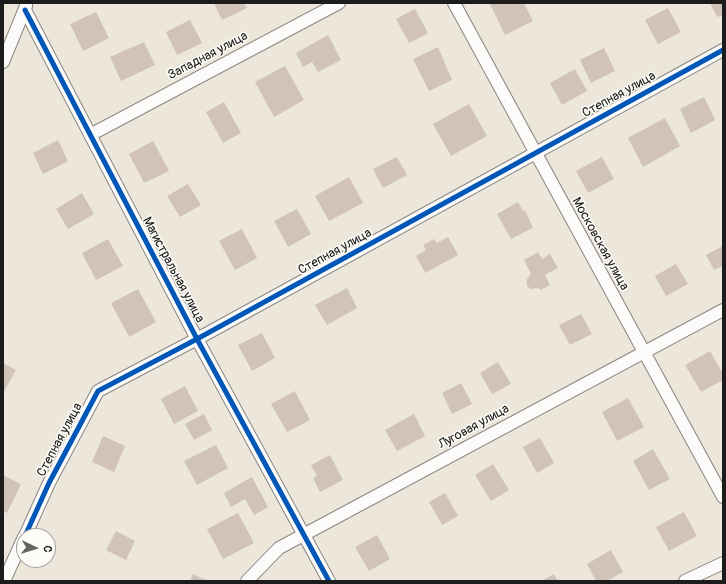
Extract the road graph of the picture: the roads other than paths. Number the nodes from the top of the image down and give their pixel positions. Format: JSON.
{"nodes":[{"id":1,"x":338,"y":3,"type":"edge"},
{"id":2,"x":454,"y":3,"type":"edge"},
{"id":3,"x":26,"y":6,"type":"edge"},
{"id":4,"x":723,"y":50,"type":"edge"},
{"id":5,"x":3,"y":62,"type":"edge"},
{"id":6,"x":90,"y":134,"type":"junction"},
{"id":7,"x":536,"y":154,"type":"junction"},
{"id":8,"x":723,"y":310,"type":"edge"},
{"id":9,"x":197,"y":339,"type":"junction"},
{"id":10,"x":643,"y":351,"type":"junction"},
{"id":11,"x":723,"y":497,"type":"edge"},
{"id":12,"x":28,"y":528,"type":"edge"},
{"id":13,"x":304,"y":536,"type":"junction"},
{"id":14,"x":16,"y":555,"type":"edge"},
{"id":15,"x":723,"y":563,"type":"edge"},
{"id":16,"x":4,"y":581,"type":"edge"},
{"id":17,"x":247,"y":581,"type":"edge"},
{"id":18,"x":329,"y":581,"type":"edge"},
{"id":19,"x":685,"y":581,"type":"edge"}],
"edges":[{"from":1,"to":6,"type":"street","name":"Западная улица"},
{"from":2,"to":7,"type":"street","name":"Московская улица"},
{"from":3,"to":5,"type":"street"},
{"from":3,"to":6,"type":"street","name":"Магистральная улица"},
{"from":4,"to":7,"type":"street","name":"Степная улица"},
{"from":6,"to":9,"type":"street","name":"Магистральная улица"},
{"from":7,"to":9,"type":"street","name":"Степная улица"},
{"from":7,"to":10,"type":"street","name":"Московская улица"},
{"from":8,"to":10,"type":"street","name":"Луговая улица"},
{"from":9,"to":12,"type":"street","name":"Степная улица"},
{"from":9,"to":13,"type":"street","name":"Магистральная улица"},
{"from":10,"to":11,"type":"street","name":"Московская улица"},
{"from":10,"to":13,"type":"street","name":"Луговая улица"},
{"from":13,"to":17,"type":"street","name":"Луговая улица"},
{"from":13,"to":18,"type":"street","name":"Магистральная улица"},
{"from":14,"to":16,"type":"street","name":"Степная улица"},
{"from":15,"to":19,"type":"street"}]}
